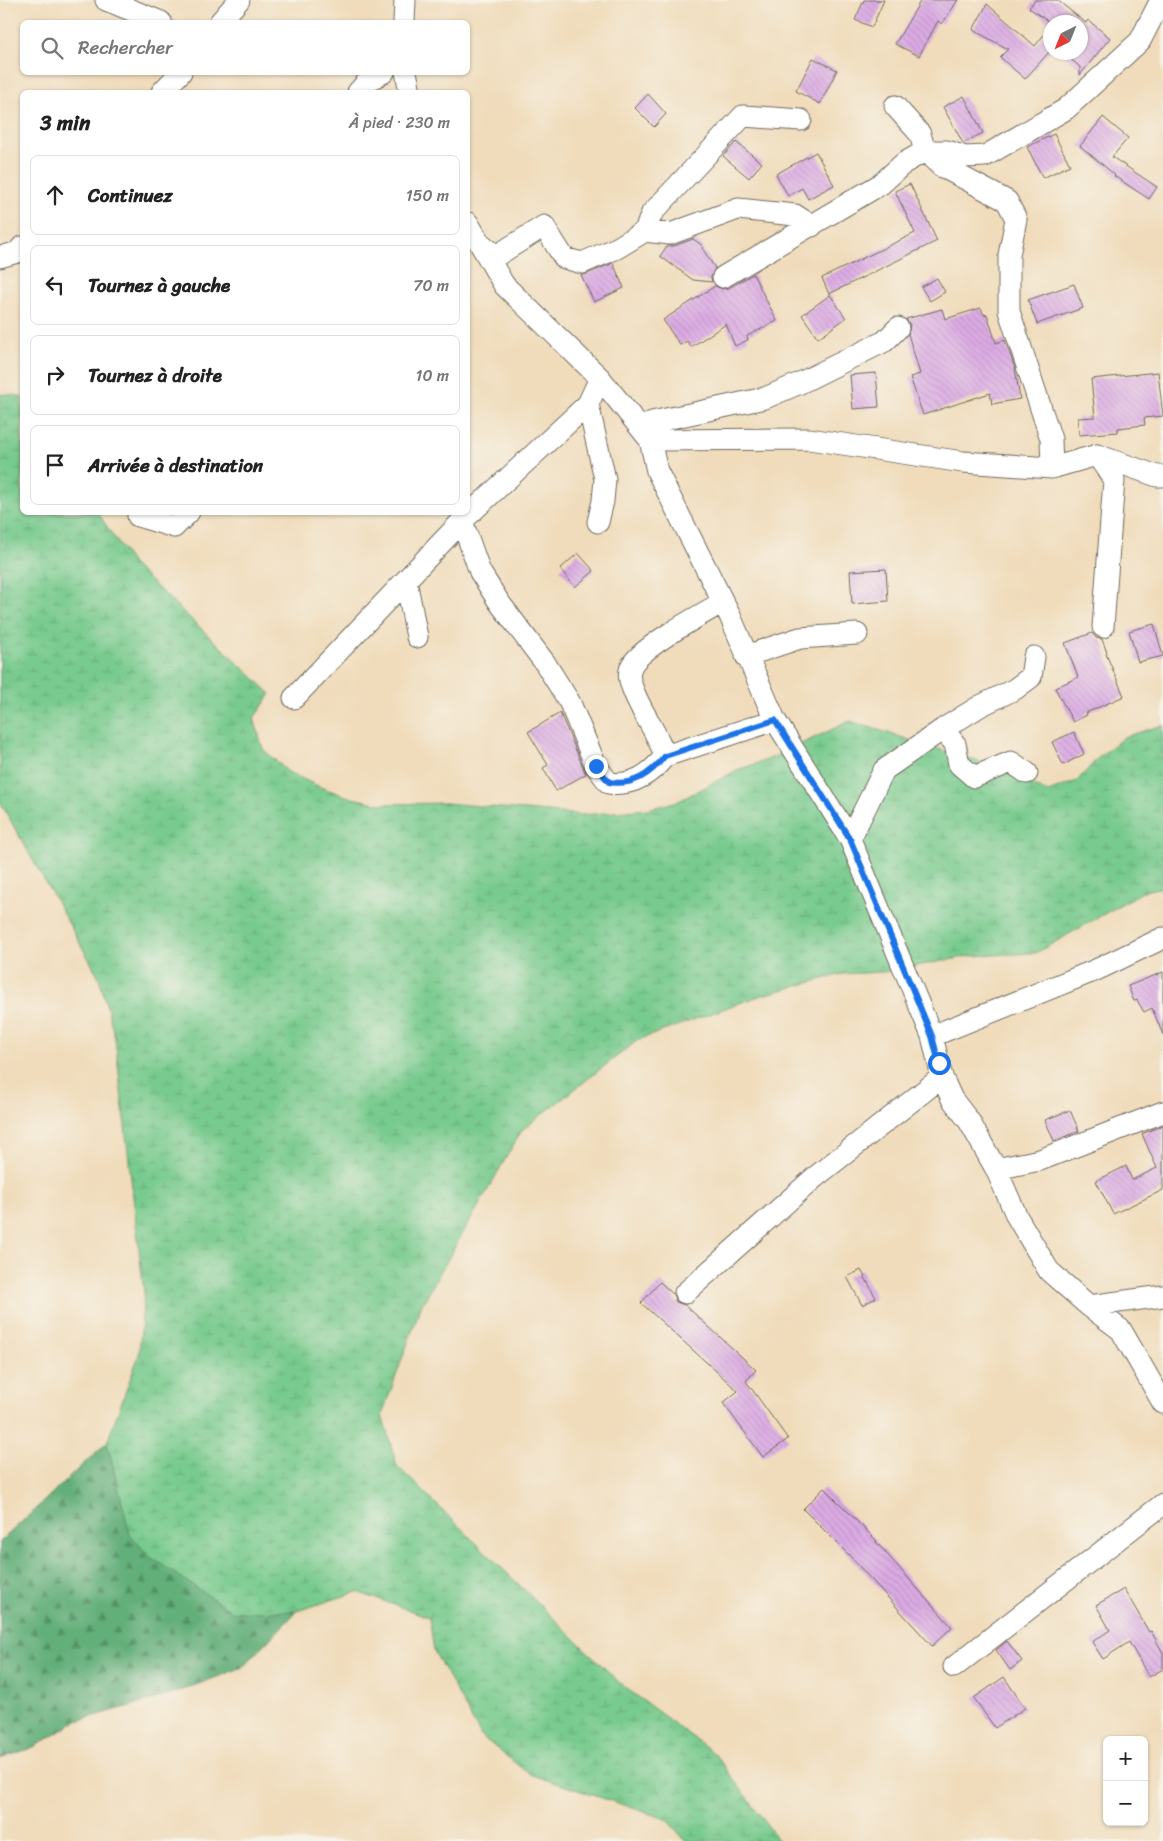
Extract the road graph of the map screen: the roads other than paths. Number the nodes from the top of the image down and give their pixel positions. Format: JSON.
{"nodes":[{"id":1,"x":106,"y":0,"type":"edge"},
{"id":2,"x":239,"y":0,"type":"edge"},
{"id":3,"x":405,"y":0,"type":"edge"},
{"id":4,"x":1161,"y":0,"type":"edge"},
{"id":5,"x":156,"y":20,"type":"edge"},
{"id":6,"x":222,"y":20,"type":"edge"},
{"id":7,"x":404,"y":20,"type":"edge"},
{"id":8,"x":178,"y":75,"type":"edge"},
{"id":9,"x":378,"y":75,"type":"edge"},
{"id":10,"x":407,"y":75,"type":"edge"},
{"id":11,"x":164,"y":90,"type":"edge"},
{"id":12,"x":360,"y":90,"type":"edge"},
{"id":13,"x":410,"y":90,"type":"edge"},
{"id":14,"x":894,"y":106,"type":"dead end"},
{"id":15,"x":801,"y":120,"type":"dead end"},
{"id":16,"x":925,"y":151,"type":"junction"},
{"id":17,"x":812,"y":226,"type":"junction"},
{"id":18,"x":645,"y":231,"type":"junction"},
{"id":19,"x":474,"y":240,"type":"edge"},
{"id":20,"x":20,"y":250,"type":"edge"},
{"id":21,"x":0,"y":257,"type":"edge"},
{"id":22,"x":723,"y":278,"type":"dead end"},
{"id":23,"x":898,"y":328,"type":"dead end"},
{"id":24,"x":600,"y":378,"type":"junction"},
{"id":25,"x":588,"y":404,"type":"junction"},
{"id":26,"x":650,"y":440,"type":"junction"},
{"id":27,"x":1097,"y":455,"type":"junction"},
{"id":28,"x":1052,"y":468,"type":"junction"},
{"id":29,"x":1163,"y":476,"type":"edge"},
{"id":30,"x":470,"y":514,"type":"edge"},
{"id":31,"x":186,"y":515,"type":"edge"},
{"id":32,"x":468,"y":515,"type":"edge"},
{"id":33,"x":138,"y":516,"type":"dead end"},
{"id":34,"x":462,"y":521,"type":"junction"},
{"id":35,"x":598,"y":522,"type":"dead end"},
{"id":36,"x":406,"y":580,"type":"junction"},
{"id":37,"x":723,"y":602,"type":"junction"},
{"id":38,"x":1103,"y":627,"type":"dead end"},
{"id":39,"x":857,"y":634,"type":"dead end"},
{"id":40,"x":417,"y":637,"type":"dead end"},
{"id":41,"x":746,"y":656,"type":"junction"},
{"id":42,"x":1034,"y":658,"type":"dead end"},
{"id":43,"x":294,"y":698,"type":"dead end"},
{"id":44,"x":775,"y":720,"type":"junction"},
{"id":45,"x":943,"y":729,"type":"junction"},
{"id":46,"x":665,"y":756,"type":"junction"},
{"id":47,"x":1027,"y":773,"type":"dead end"},
{"id":48,"x":850,"y":839,"type":"junction"},
{"id":49,"x":1163,"y":938,"type":"edge"},
{"id":50,"x":932,"y":1036,"type":"junction"},
{"id":51,"x":942,"y":1077,"type":"junction"},
{"id":52,"x":1163,"y":1112,"type":"edge"},
{"id":53,"x":996,"y":1169,"type":"junction"},
{"id":54,"x":684,"y":1293,"type":"dead end"},
{"id":55,"x":1163,"y":1296,"type":"edge"},
{"id":56,"x":1089,"y":1306,"type":"junction"},
{"id":57,"x":1163,"y":1403,"type":"edge"},
{"id":58,"x":1163,"y":1504,"type":"edge"},
{"id":59,"x":954,"y":1667,"type":"dead end"}],
"edges":[{"from":1,"to":5,"type":"street"},
{"from":2,"to":6,"type":"street"},
{"from":3,"to":7,"type":"street"},
{"from":4,"to":16,"type":"street"},
{"from":8,"to":11,"type":"street"},
{"from":9,"to":12,"type":"street"},
{"from":10,"to":13,"type":"street"},
{"from":14,"to":16,"type":"street"},
{"from":15,"to":18,"type":"street"},
{"from":16,"to":17,"type":"street"},
{"from":16,"to":28,"type":"street"},
{"from":17,"to":18,"type":"street"},
{"from":17,"to":22,"type":"street"},
{"from":18,"to":19,"type":"street"},
{"from":19,"to":24,"type":"street"},
{"from":20,"to":21,"type":"street"},
{"from":23,"to":26,"type":"street"},
{"from":24,"to":25,"type":"street"},
{"from":24,"to":26,"type":"street"},
{"from":25,"to":30,"type":"street"},
{"from":25,"to":35,"type":"street"},
{"from":26,"to":28,"type":"street"},
{"from":26,"to":37,"type":"street"},
{"from":27,"to":28,"type":"street"},
{"from":27,"to":29,"type":"street"},
{"from":27,"to":38,"type":"street"},
{"from":31,"to":33,"type":"street"},
{"from":32,"to":34,"type":"street"},
{"from":34,"to":36,"type":"street"},
{"from":34,"to":46,"type":"street"},
{"from":36,"to":40,"type":"street"},
{"from":36,"to":43,"type":"street"},
{"from":37,"to":41,"type":"street"},
{"from":37,"to":46,"type":"street"},
{"from":39,"to":41,"type":"street"},
{"from":41,"to":44,"type":"street"},
{"from":42,"to":45,"type":"street"},
{"from":44,"to":46,"type":"street"},
{"from":44,"to":48,"type":"street"},
{"from":45,"to":47,"type":"street"},
{"from":45,"to":48,"type":"street"},
{"from":48,"to":50,"type":"street"},
{"from":49,"to":50,"type":"street"},
{"from":50,"to":51,"type":"street"},
{"from":51,"to":53,"type":"street"},
{"from":51,"to":54,"type":"street"},
{"from":52,"to":53,"type":"street"},
{"from":53,"to":56,"type":"street"},
{"from":55,"to":56,"type":"street"},
{"from":56,"to":57,"type":"street"},
{"from":58,"to":59,"type":"street"}]}
